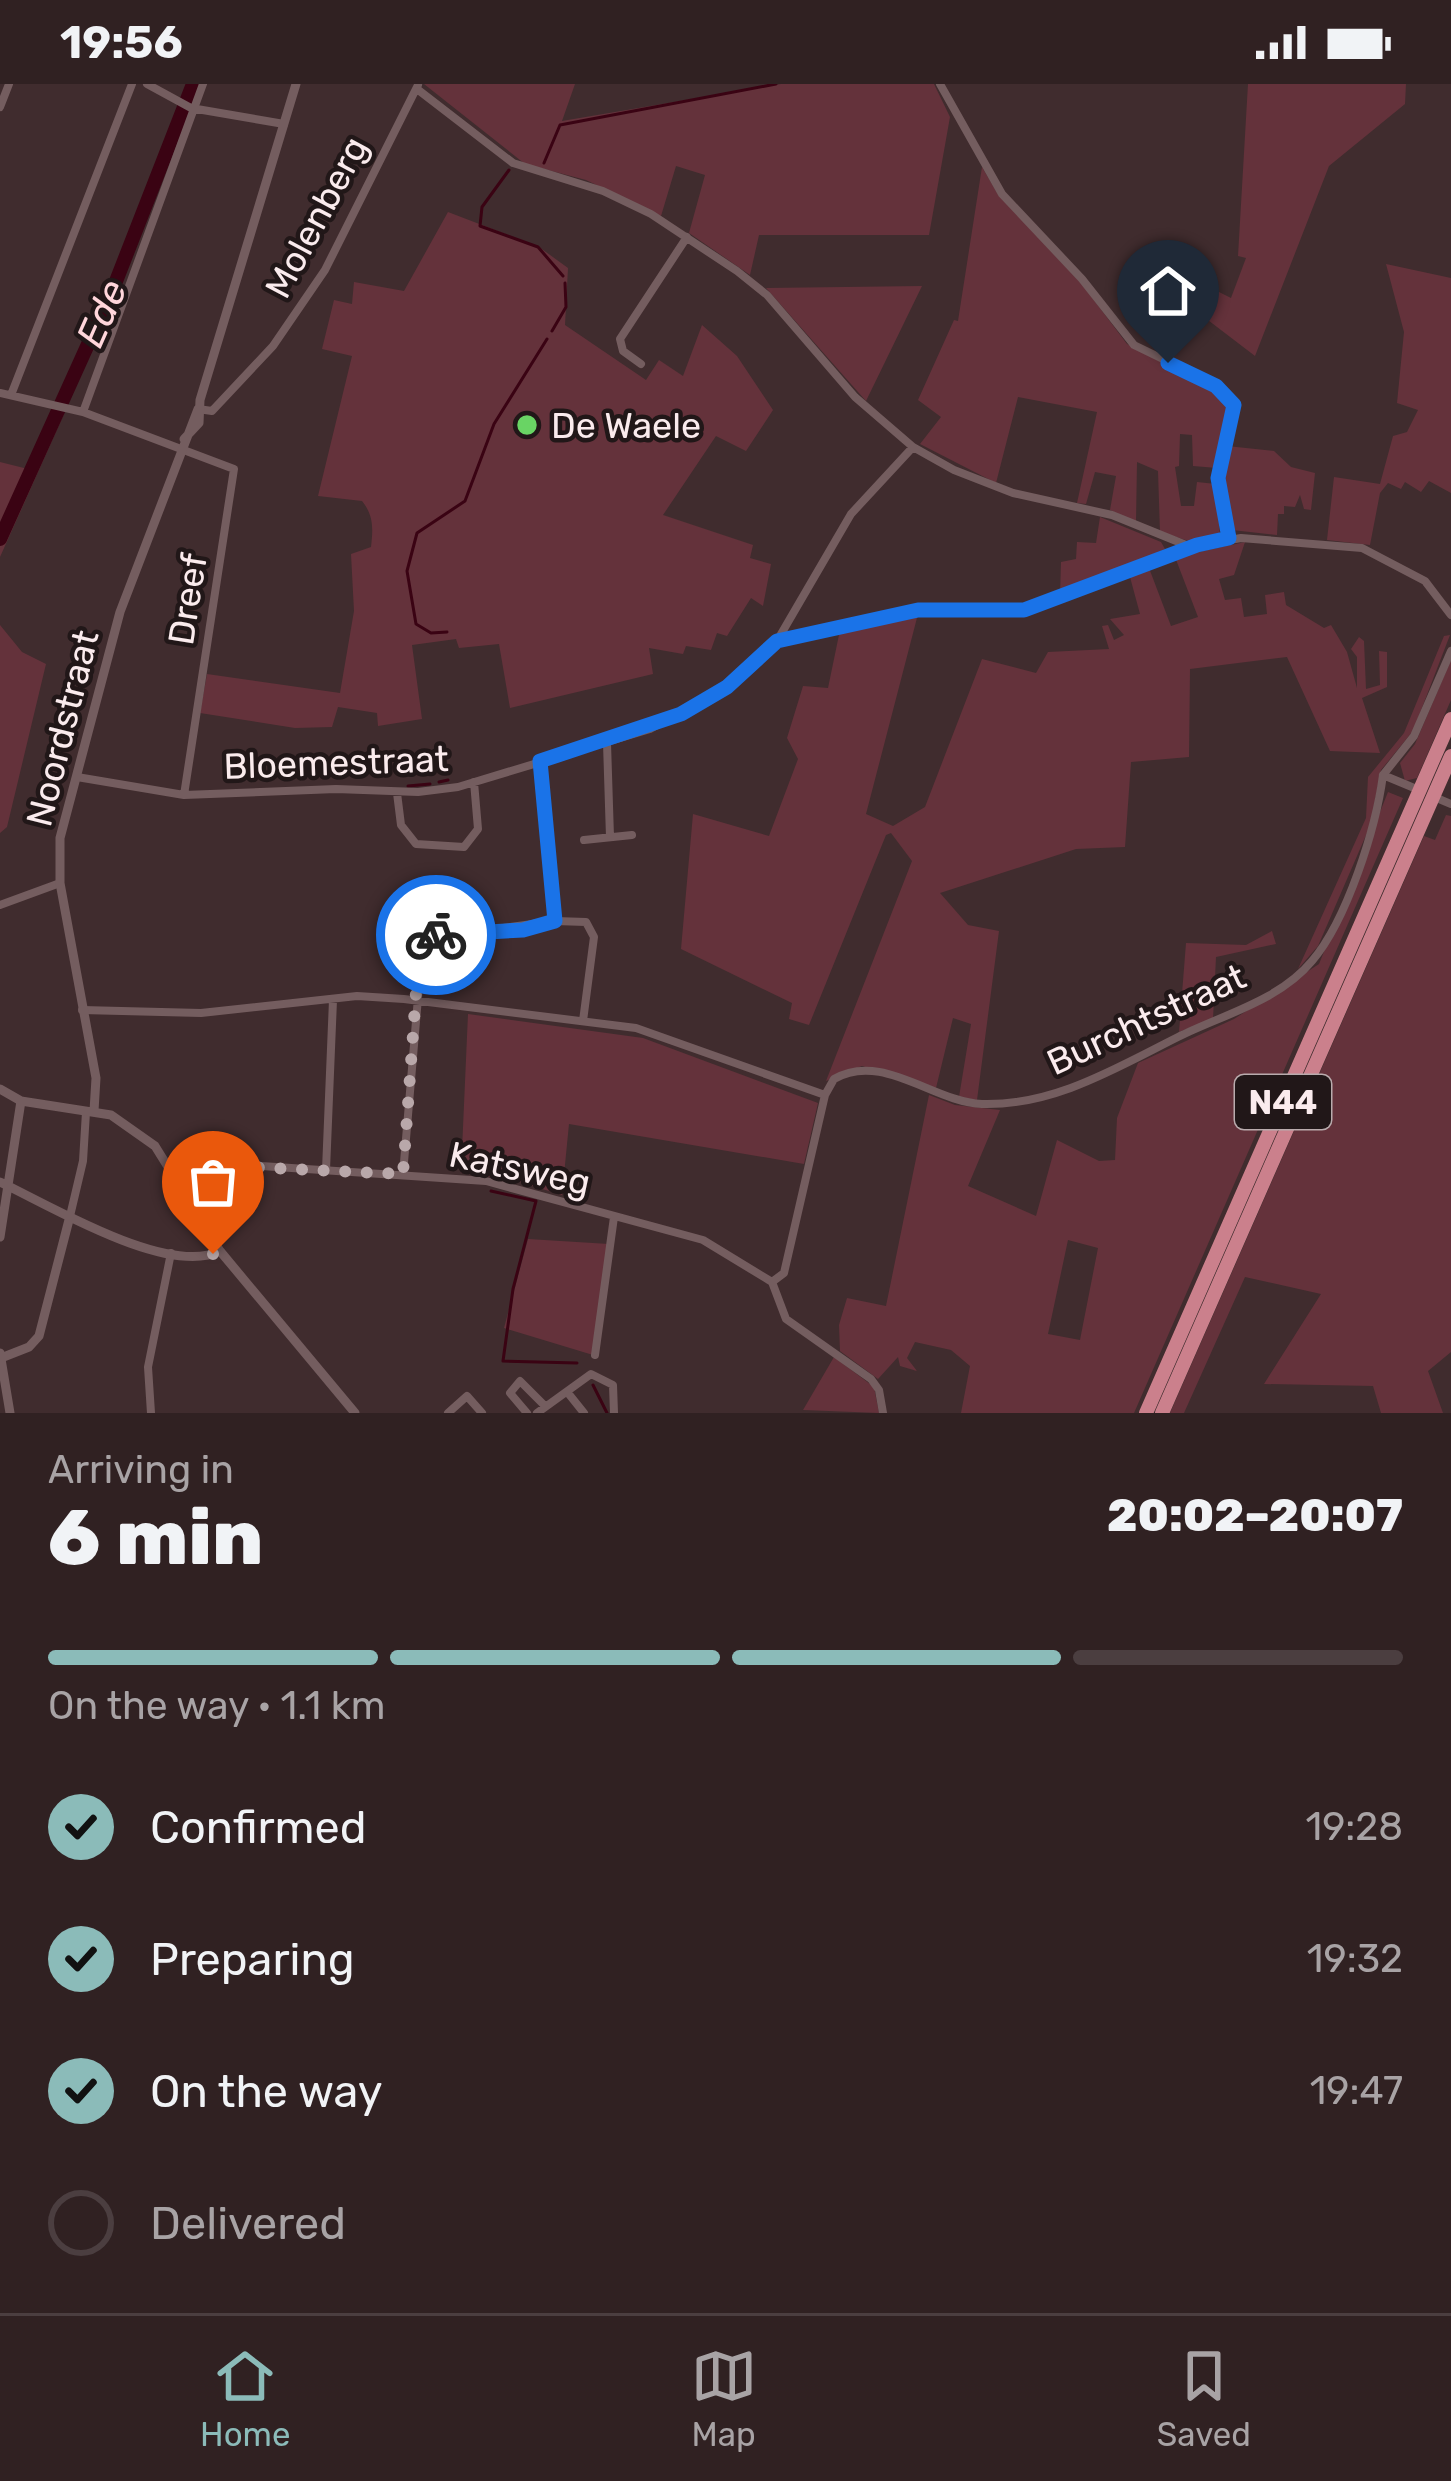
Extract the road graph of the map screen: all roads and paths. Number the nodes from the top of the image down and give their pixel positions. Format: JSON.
{"nodes":[{"id":1,"x":9,"y":84,"type":"edge"},
{"id":2,"x":132,"y":84,"type":"edge"},
{"id":3,"x":147,"y":84,"type":"edge"},
{"id":4,"x":203,"y":84,"type":"edge"},
{"id":5,"x":296,"y":84,"type":"edge"},
{"id":6,"x":940,"y":84,"type":"edge"},
{"id":7,"x":418,"y":86,"type":"edge"},
{"id":8,"x":0,"y":107,"type":"edge"},
{"id":9,"x":190,"y":107,"type":"junction"},
{"id":10,"x":284,"y":124,"type":"junction"},
{"id":11,"x":687,"y":237,"type":"junction"},
{"id":12,"x":641,"y":364,"type":"dead end"},
{"id":13,"x":5,"y":394,"type":"edge"},
{"id":14,"x":198,"y":409,"type":"junction"},
{"id":15,"x":83,"y":412,"type":"junction"},
{"id":16,"x":182,"y":444,"type":"junction"},
{"id":17,"x":913,"y":447,"type":"junction"},
{"id":18,"x":1229,"y":538,"type":"junction"},
{"id":19,"x":1191,"y":548,"type":"junction"},
{"id":20,"x":1451,"y":615,"type":"edge"},
{"id":21,"x":777,"y":641,"type":"junction"},
{"id":22,"x":1451,"y":651,"type":"edge"},
{"id":23,"x":1451,"y":719,"type":"edge"},
{"id":24,"x":607,"y":743,"type":"junction"},
{"id":25,"x":1451,"y":756,"type":"edge"},
{"id":26,"x":540,"y":761,"type":"junction"},
{"id":27,"x":1383,"y":776,"type":"junction"},
{"id":28,"x":77,"y":777,"type":"junction"},
{"id":29,"x":474,"y":782,"type":"junction"},
{"id":30,"x":397,"y":793,"type":"junction"},
{"id":31,"x":1426,"y":794,"type":"junction"},
{"id":32,"x":184,"y":795,"type":"junction"},
{"id":33,"x":1451,"y":804,"type":"edge"},
{"id":34,"x":632,"y":835,"type":"dead end"},
{"id":35,"x":610,"y":837,"type":"junction"},
{"id":36,"x":584,"y":840,"type":"dead end"},
{"id":37,"x":60,"y":883,"type":"junction"},
{"id":38,"x":0,"y":904,"type":"edge"},
{"id":39,"x":555,"y":921,"type":"junction"},
{"id":40,"x":333,"y":1000,"type":"junction"},
{"id":41,"x":415,"y":1001,"type":"junction"},
{"id":42,"x":82,"y":1010,"type":"junction"},
{"id":43,"x":583,"y":1021,"type":"junction"},
{"id":44,"x":0,"y":1089,"type":"edge"},
{"id":45,"x":825,"y":1095,"type":"junction"},
{"id":46,"x":21,"y":1101,"type":"junction"},
{"id":47,"x":90,"y":1111,"type":"junction"},
{"id":48,"x":170,"y":1168,"type":"junction"},
{"id":49,"x":326,"y":1169,"type":"junction"},
{"id":50,"x":403,"y":1174,"type":"junction"},
{"id":51,"x":4,"y":1184,"type":"edge"},
{"id":52,"x":70,"y":1216,"type":"junction"},
{"id":53,"x":614,"y":1217,"type":"junction"},
{"id":54,"x":0,"y":1237,"type":"edge"},
{"id":55,"x":220,"y":1251,"type":"junction"},
{"id":56,"x":171,"y":1253,"type":"junction"},
{"id":57,"x":772,"y":1282,"type":"junction"},
{"id":58,"x":595,"y":1354,"type":"dead end"},
{"id":59,"x":0,"y":1356,"type":"edge"},
{"id":60,"x":568,"y":1393,"type":"junction"},
{"id":61,"x":541,"y":1410,"type":"edge"},
{"id":62,"x":10,"y":1413,"type":"edge"},
{"id":63,"x":151,"y":1413,"type":"edge"},
{"id":64,"x":356,"y":1413,"type":"edge"},
{"id":65,"x":448,"y":1413,"type":"edge"},
{"id":66,"x":482,"y":1413,"type":"edge"},
{"id":67,"x":527,"y":1413,"type":"edge"},
{"id":68,"x":584,"y":1413,"type":"edge"},
{"id":69,"x":614,"y":1413,"type":"edge"},
{"id":70,"x":883,"y":1413,"type":"edge"},
{"id":71,"x":1146,"y":1413,"type":"edge"},
{"id":72,"x":1162,"y":1413,"type":"edge"}],
"edges":[{"from":1,"to":8,"type":"street"},
{"from":2,"to":13,"type":"street"},
{"from":3,"to":9,"type":"street"},
{"from":4,"to":9,"type":"street"},
{"from":5,"to":10,"type":"street","name":"Noordstraat"},
{"from":6,"to":18,"type":"street"},
{"from":7,"to":11,"type":"street"},
{"from":7,"to":14,"type":"street","name":"Molenberg"},
{"from":9,"to":10,"type":"street"},
{"from":9,"to":15,"type":"street"},
{"from":10,"to":14,"type":"street","name":"Noordstraat"},
{"from":11,"to":12,"type":"street"},
{"from":11,"to":17,"type":"street"},
{"from":13,"to":15,"type":"street"},
{"from":14,"to":16,"type":"street","name":"Noordstraat"},
{"from":15,"to":16,"type":"street"},
{"from":16,"to":28,"type":"street","name":"Noordstraat"},
{"from":16,"to":32,"type":"street","name":"Dreef"},
{"from":17,"to":19,"type":"street"},
{"from":17,"to":21,"type":"street","name":"Bloemestraat"},
{"from":18,"to":19,"type":"street"},
{"from":18,"to":20,"type":"street"},
{"from":19,"to":21,"type":"street"},
{"from":21,"to":24,"type":"street","name":"Bloemestraat"},
{"from":22,"to":27,"type":"street"},
{"from":23,"to":31,"type":"highway","number":"N44"},
{"from":24,"to":26,"type":"street","name":"Bloemestraat"},
{"from":24,"to":35,"type":"street"},
{"from":25,"to":31,"type":"highway","number":"N44"},
{"from":26,"to":29,"type":"street","name":"Bloemestraat"},
{"from":26,"to":39,"type":"street"},
{"from":27,"to":31,"type":"street"},
{"from":27,"to":45,"type":"street","name":"Burchtstraat"},
{"from":28,"to":32,"type":"street","name":"Bloemestraat"},
{"from":28,"to":37,"type":"street","name":"Noordstraat"},
{"from":29,"to":30,"type":"street","name":"Bloemestraat"},
{"from":29,"to":30,"type":"street"},
{"from":30,"to":32,"type":"street","name":"Bloemestraat"},
{"from":31,"to":33,"type":"street"},
{"from":31,"to":71,"type":"highway","number":"N44"},
{"from":31,"to":72,"type":"highway","number":"N44"},
{"from":34,"to":35,"type":"street"},
{"from":35,"to":36,"type":"street"},
{"from":37,"to":38,"type":"street"},
{"from":37,"to":42,"type":"street","name":"Noordstraat"},
{"from":39,"to":41,"type":"street"},
{"from":39,"to":43,"type":"street"},
{"from":40,"to":41,"type":"street"},
{"from":40,"to":42,"type":"street"},
{"from":40,"to":49,"type":"street"},
{"from":41,"to":43,"type":"street"},
{"from":41,"to":50,"type":"street"},
{"from":42,"to":47,"type":"street","name":"Noordstraat"},
{"from":43,"to":45,"type":"street"},
{"from":44,"to":46,"type":"street"},
{"from":45,"to":57,"type":"street"},
{"from":46,"to":47,"type":"street"},
{"from":46,"to":51,"type":"street"},
{"from":47,"to":48,"type":"street"},
{"from":47,"to":52,"type":"street"},
{"from":48,"to":49,"type":"street","name":"Katsweg"},
{"from":48,"to":55,"type":"street"},
{"from":49,"to":50,"type":"street","name":"Katsweg"},
{"from":50,"to":53,"type":"street","name":"Katsweg"},
{"from":51,"to":52,"type":"street"},
{"from":51,"to":54,"type":"street"},
{"from":52,"to":56,"type":"street"},
{"from":52,"to":59,"type":"street"},
{"from":53,"to":57,"type":"street","name":"Katsweg"},
{"from":53,"to":58,"type":"street"},
{"from":55,"to":56,"type":"street"},
{"from":55,"to":64,"type":"street"},
{"from":56,"to":63,"type":"street"},
{"from":57,"to":70,"type":"street"},
{"from":59,"to":62,"type":"street"},
{"from":60,"to":61,"type":"street"},
{"from":60,"to":68,"type":"street"},
{"from":60,"to":69,"type":"street"},
{"from":61,"to":67,"type":"street"},
{"from":65,"to":66,"type":"street"}]}
